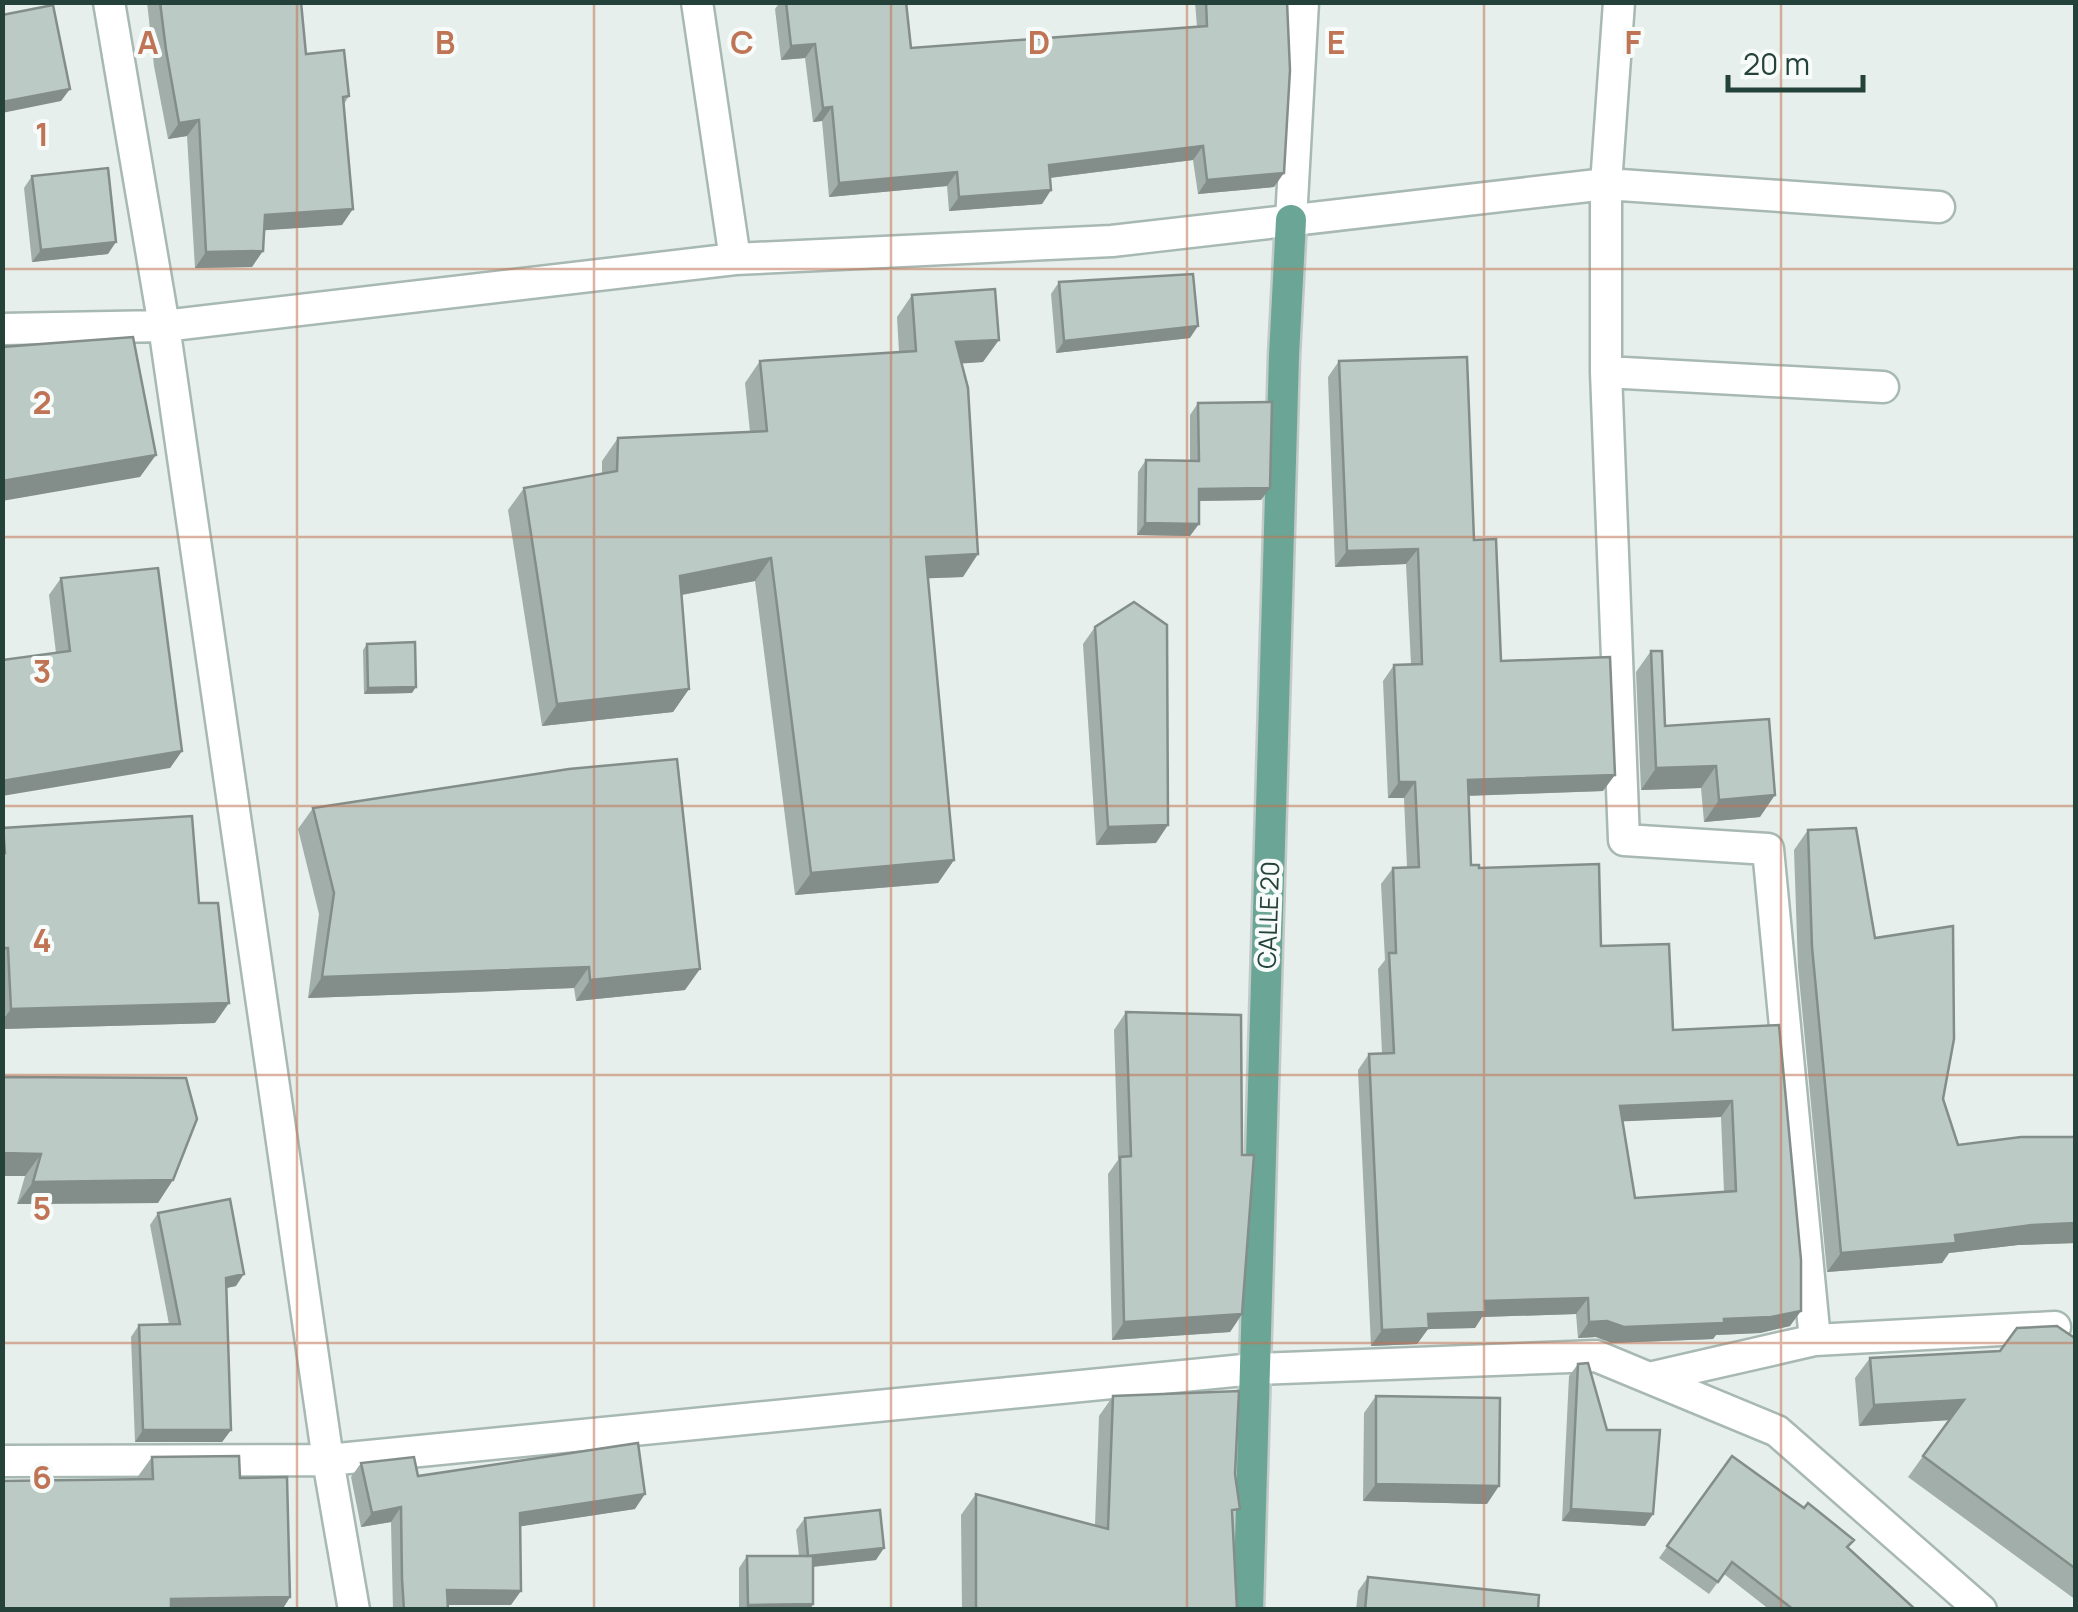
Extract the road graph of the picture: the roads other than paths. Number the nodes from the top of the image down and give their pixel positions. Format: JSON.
{"nodes":[{"id":1,"x":109,"y":2,"type":"edge"},
{"id":2,"x":697,"y":2,"type":"edge"},
{"id":3,"x":1303,"y":2,"type":"edge"},
{"id":4,"x":1619,"y":2,"type":"edge"},
{"id":5,"x":1606,"y":184,"type":"junction"},
{"id":6,"x":1938,"y":206,"type":"dead end"},
{"id":7,"x":1290,"y":220,"type":"junction"},
{"id":8,"x":735,"y":259,"type":"junction"},
{"id":9,"x":164,"y":326,"type":"junction"},
{"id":10,"x":2,"y":329,"type":"edge"},
{"id":11,"x":1606,"y":372,"type":"junction"},
{"id":12,"x":1883,"y":387,"type":"dead end"},
{"id":13,"x":2055,"y":1327,"type":"edge"},
{"id":14,"x":1815,"y":1340,"type":"junction"},
{"id":15,"x":1254,"y":1369,"type":"junction"},
{"id":16,"x":1653,"y":1377,"type":"junction"},
{"id":17,"x":328,"y":1460,"type":"junction"},
{"id":18,"x":2,"y":1462,"type":"edge"},
{"id":19,"x":354,"y":1610,"type":"edge"},
{"id":20,"x":1248,"y":1610,"type":"edge"},
{"id":21,"x":1980,"y":1610,"type":"edge"}],
"edges":[{"from":1,"to":9,"type":"street"},
{"from":2,"to":8,"type":"street"},
{"from":3,"to":7,"type":"street"},
{"from":4,"to":5,"type":"street"},
{"from":5,"to":6,"type":"street"},
{"from":5,"to":7,"type":"street"},
{"from":5,"to":11,"type":"street"},
{"from":7,"to":8,"type":"street"},
{"from":7,"to":15,"type":"main road","name":"CALLE 20"},
{"from":8,"to":9,"type":"street"},
{"from":9,"to":10,"type":"street"},
{"from":9,"to":17,"type":"street"},
{"from":11,"to":12,"type":"street"},
{"from":11,"to":14,"type":"street"},
{"from":13,"to":14,"type":"street"},
{"from":14,"to":16,"type":"street"},
{"from":15,"to":16,"type":"street"},
{"from":15,"to":17,"type":"street"},
{"from":15,"to":20,"type":"main road","name":"CALLE 20"},
{"from":16,"to":21,"type":"street"},
{"from":17,"to":18,"type":"street"},
{"from":17,"to":19,"type":"street"}]}
